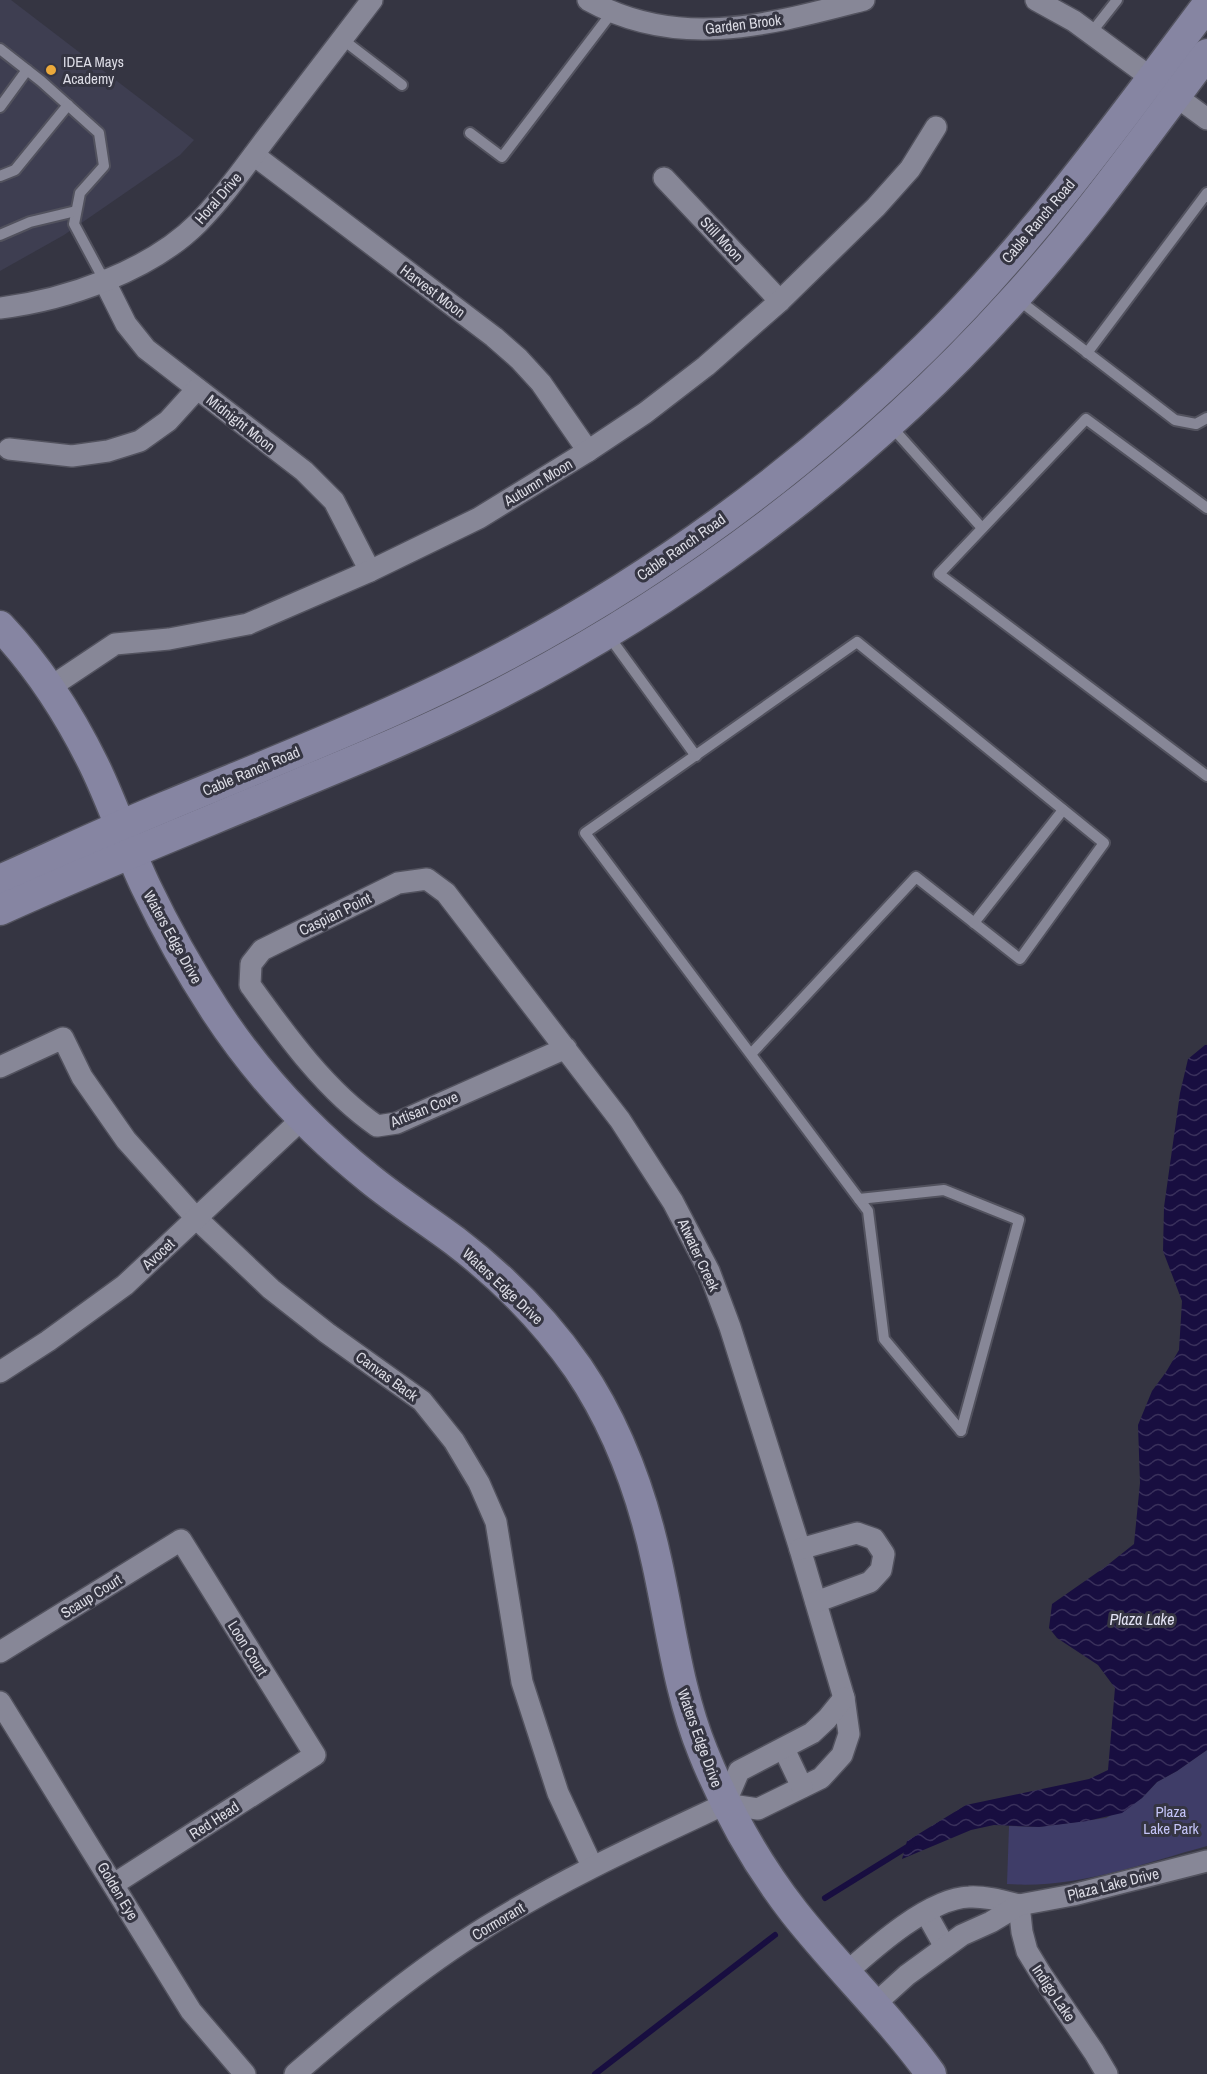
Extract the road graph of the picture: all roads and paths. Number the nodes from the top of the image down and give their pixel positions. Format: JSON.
{"nodes":[{"id":1,"x":372,"y":0,"type":"edge"},
{"id":2,"x":588,"y":0,"type":"edge"},
{"id":3,"x":864,"y":0,"type":"edge"},
{"id":4,"x":1036,"y":0,"type":"edge"},
{"id":5,"x":1117,"y":0,"type":"edge"},
{"id":6,"x":1207,"y":5,"type":"edge"},
{"id":7,"x":613,"y":11,"type":"junction"},
{"id":8,"x":1091,"y":33,"type":"junction"},
{"id":9,"x":342,"y":39,"type":"junction"},
{"id":10,"x":0,"y":49,"type":"edge"},
{"id":11,"x":1207,"y":54,"type":"edge"},
{"id":12,"x":27,"y":70,"type":"junction"},
{"id":13,"x":1152,"y":78,"type":"junction"},
{"id":14,"x":402,"y":85,"type":"dead end"},
{"id":15,"x":1175,"y":95,"type":"junction"},
{"id":16,"x":68,"y":105,"type":"junction"},
{"id":17,"x":0,"y":107,"type":"edge"},
{"id":18,"x":1207,"y":119,"type":"edge"},
{"id":19,"x":936,"y":127,"type":"dead end"},
{"id":20,"x":470,"y":133,"type":"dead end"},
{"id":21,"x":254,"y":155,"type":"junction"},
{"id":22,"x":0,"y":176,"type":"edge"},
{"id":23,"x":664,"y":178,"type":"dead end"},
{"id":24,"x":1207,"y":193,"type":"edge"},
{"id":25,"x":76,"y":211,"type":"junction"},
{"id":26,"x":0,"y":236,"type":"edge"},
{"id":27,"x":104,"y":280,"type":"junction"},
{"id":28,"x":1016,"y":298,"type":"junction"},
{"id":29,"x":780,"y":301,"type":"junction"},
{"id":30,"x":0,"y":308,"type":"edge"},
{"id":31,"x":1087,"y":353,"type":"junction"},
{"id":32,"x":196,"y":389,"type":"junction"},
{"id":33,"x":880,"y":411,"type":"junction"},
{"id":34,"x":1207,"y":418,"type":"edge"},
{"id":35,"x":9,"y":449,"type":"dead end"},
{"id":36,"x":588,"y":451,"type":"junction"},
{"id":37,"x":1207,"y":508,"type":"edge"},
{"id":38,"x":982,"y":528,"type":"junction"},
{"id":39,"x":370,"y":571,"type":"junction"},
{"id":40,"x":599,"y":620,"type":"junction"},
{"id":41,"x":3,"y":635,"type":"edge"},
{"id":42,"x":49,"y":688,"type":"junction"},
{"id":43,"x":696,"y":756,"type":"junction"},
{"id":44,"x":1207,"y":776,"type":"edge"},
{"id":45,"x":1062,"y":810,"type":"junction"},
{"id":46,"x":126,"y":839,"type":"junction"},
{"id":47,"x":427,"y":879,"type":"joint"},
{"id":48,"x":0,"y":880,"type":"edge"},
{"id":49,"x":0,"y":910,"type":"edge"},
{"id":50,"x":974,"y":923,"type":"junction"},
{"id":51,"x":251,"y":964,"type":"joint"},
{"id":52,"x":566,"y":1048,"type":"junction"},
{"id":53,"x":751,"y":1054,"type":"junction"},
{"id":54,"x":0,"y":1067,"type":"edge"},
{"id":55,"x":303,"y":1118,"type":"junction"},
{"id":56,"x":859,"y":1199,"type":"junction"},
{"id":57,"x":196,"y":1218,"type":"junction"},
{"id":58,"x":0,"y":1372,"type":"edge"},
{"id":59,"x":181,"y":1540,"type":"joint"},
{"id":60,"x":800,"y":1549,"type":"junction"},
{"id":61,"x":816,"y":1602,"type":"junction"},
{"id":62,"x":0,"y":1652,"type":"edge"},
{"id":63,"x":844,"y":1698,"type":"junction"},
{"id":64,"x":0,"y":1702,"type":"edge"},
{"id":65,"x":784,"y":1749,"type":"junction"},
{"id":66,"x":315,"y":1755,"type":"joint"},
{"id":67,"x":802,"y":1787,"type":"junction"},
{"id":68,"x":725,"y":1804,"type":"junction"},
{"id":69,"x":1207,"y":1861,"type":"edge"},
{"id":70,"x":592,"y":1866,"type":"junction"},
{"id":71,"x":114,"y":1884,"type":"junction"},
{"id":72,"x":1019,"y":1905,"type":"junction"},
{"id":73,"x":926,"y":1913,"type":"junction"},
{"id":74,"x":945,"y":1947,"type":"junction"},
{"id":75,"x":847,"y":1972,"type":"junction"},
{"id":76,"x":875,"y":2004,"type":"junction"},
{"id":77,"x":244,"y":2074,"type":"edge"},
{"id":78,"x":295,"y":2074,"type":"edge"},
{"id":79,"x":931,"y":2074,"type":"edge"},
{"id":80,"x":1107,"y":2074,"type":"edge"}],
"edges":[{"from":1,"to":9,"type":"street","name":"Horal Drive"},
{"from":2,"to":7,"type":"street","name":"Garden Brook"},
{"from":3,"to":7,"type":"street","name":"Garden Brook"},
{"from":4,"to":8,"type":"street"},
{"from":5,"to":8,"type":"lane"},
{"from":6,"to":13,"type":"street","name":"Cable Ranch Road"},
{"from":7,"to":20,"type":"lane"},
{"from":8,"to":13,"type":"street"},
{"from":9,"to":14,"type":"lane"},
{"from":9,"to":21,"type":"street","name":"Horal Drive"},
{"from":10,"to":12,"type":"lane"},
{"from":11,"to":15,"type":"street","name":"Cable Ranch Road"},
{"from":12,"to":16,"type":"lane"},
{"from":12,"to":17,"type":"lane"},
{"from":13,"to":15,"type":"street"},
{"from":13,"to":33,"type":"street","name":"Cable Ranch Road"},
{"from":15,"to":18,"type":"street"},
{"from":15,"to":28,"type":"street","name":"Cable Ranch Road"},
{"from":16,"to":22,"type":"lane"},
{"from":16,"to":25,"type":"lane"},
{"from":19,"to":29,"type":"street","name":"Autumn Moon"},
{"from":21,"to":27,"type":"street","name":"Horal Drive"},
{"from":21,"to":36,"type":"street","name":"Harvest Moon"},
{"from":23,"to":29,"type":"street","name":"Still Moon"},
{"from":24,"to":31,"type":"lane"},
{"from":25,"to":26,"type":"lane"},
{"from":25,"to":27,"type":"lane"},
{"from":27,"to":30,"type":"street","name":"Horal Drive"},
{"from":27,"to":32,"type":"street","name":"Midnight Moon"},
{"from":28,"to":31,"type":"lane"},
{"from":28,"to":33,"type":"street","name":"Cable Ranch Road"},
{"from":29,"to":36,"type":"street","name":"Autumn Moon"},
{"from":31,"to":34,"type":"lane"},
{"from":32,"to":35,"type":"street"},
{"from":32,"to":39,"type":"street","name":"Midnight Moon"},
{"from":33,"to":38,"type":"lane"},
{"from":33,"to":40,"type":"street","name":"Cable Ranch Road"},
{"from":36,"to":39,"type":"street","name":"Autumn Moon"},
{"from":37,"to":38,"type":"lane"},
{"from":38,"to":44,"type":"lane"},
{"from":39,"to":42,"type":"street","name":"Autumn Moon"},
{"from":40,"to":43,"type":"lane"},
{"from":40,"to":46,"type":"street","name":"Cable Ranch Road"},
{"from":41,"to":42,"type":"street","name":"Waters Edge Drive"},
{"from":42,"to":46,"type":"street","name":"Waters Edge Drive"},
{"from":43,"to":45,"type":"lane"},
{"from":43,"to":53,"type":"lane"},
{"from":45,"to":50,"type":"lane"},
{"from":45,"to":50,"type":"lane"},
{"from":46,"to":48,"type":"street","name":"Cable Ranch Road"},
{"from":46,"to":49,"type":"street","name":"Cable Ranch Road"},
{"from":46,"to":55,"type":"street","name":"Waters Edge Drive"},
{"from":47,"to":51,"type":"street","name":"Caspian Point"},
{"from":47,"to":52,"type":"street","name":"Atwater Creek"},
{"from":50,"to":53,"type":"lane"},
{"from":51,"to":52,"type":"street","name":"Artisan Cove"},
{"from":52,"to":60,"type":"street","name":"Atwater Creek"},
{"from":53,"to":56,"type":"lane"},
{"from":54,"to":57,"type":"street","name":"Canvas Back"},
{"from":55,"to":57,"type":"street","name":"Avocet"},
{"from":55,"to":68,"type":"street","name":"Waters Edge Drive"},
{"from":56,"to":56,"type":"lane"},
{"from":57,"to":58,"type":"street","name":"Avocet"},
{"from":57,"to":70,"type":"street","name":"Canvas Back"},
{"from":59,"to":62,"type":"street","name":"Scaup Court"},
{"from":59,"to":66,"type":"street","name":"Loon Court"},
{"from":60,"to":61,"type":"street","name":"Atwater Creek"},
{"from":60,"to":61,"type":"street"},
{"from":61,"to":63,"type":"street","name":"Atwater Creek"},
{"from":63,"to":65,"type":"street"},
{"from":63,"to":67,"type":"street","name":"Atwater Creek"},
{"from":64,"to":71,"type":"street","name":"Golden Eye"},
{"from":65,"to":67,"type":"street"},
{"from":65,"to":68,"type":"street"},
{"from":66,"to":71,"type":"street","name":"Red Head"},
{"from":67,"to":68,"type":"street","name":"Atwater Creek"},
{"from":68,"to":70,"type":"street","name":"Cormorant"},
{"from":68,"to":75,"type":"street","name":"Waters Edge Drive"},
{"from":69,"to":72,"type":"street","name":"Plaza Lake Drive"},
{"from":70,"to":78,"type":"street","name":"Cormorant"},
{"from":71,"to":77,"type":"street","name":"Golden Eye"},
{"from":72,"to":73,"type":"street","name":"Plaza Lake Drive"},
{"from":72,"to":74,"type":"street","name":"Plaza Lake Drive"},
{"from":72,"to":80,"type":"street","name":"Indigo Lake"},
{"from":73,"to":74,"type":"street"},
{"from":73,"to":75,"type":"street","name":"Plaza Lake Drive"},
{"from":74,"to":76,"type":"street","name":"Plaza Lake Drive"},
{"from":75,"to":76,"type":"street","name":"Waters Edge Drive"},
{"from":76,"to":79,"type":"street","name":"Waters Edge Drive"}]}
